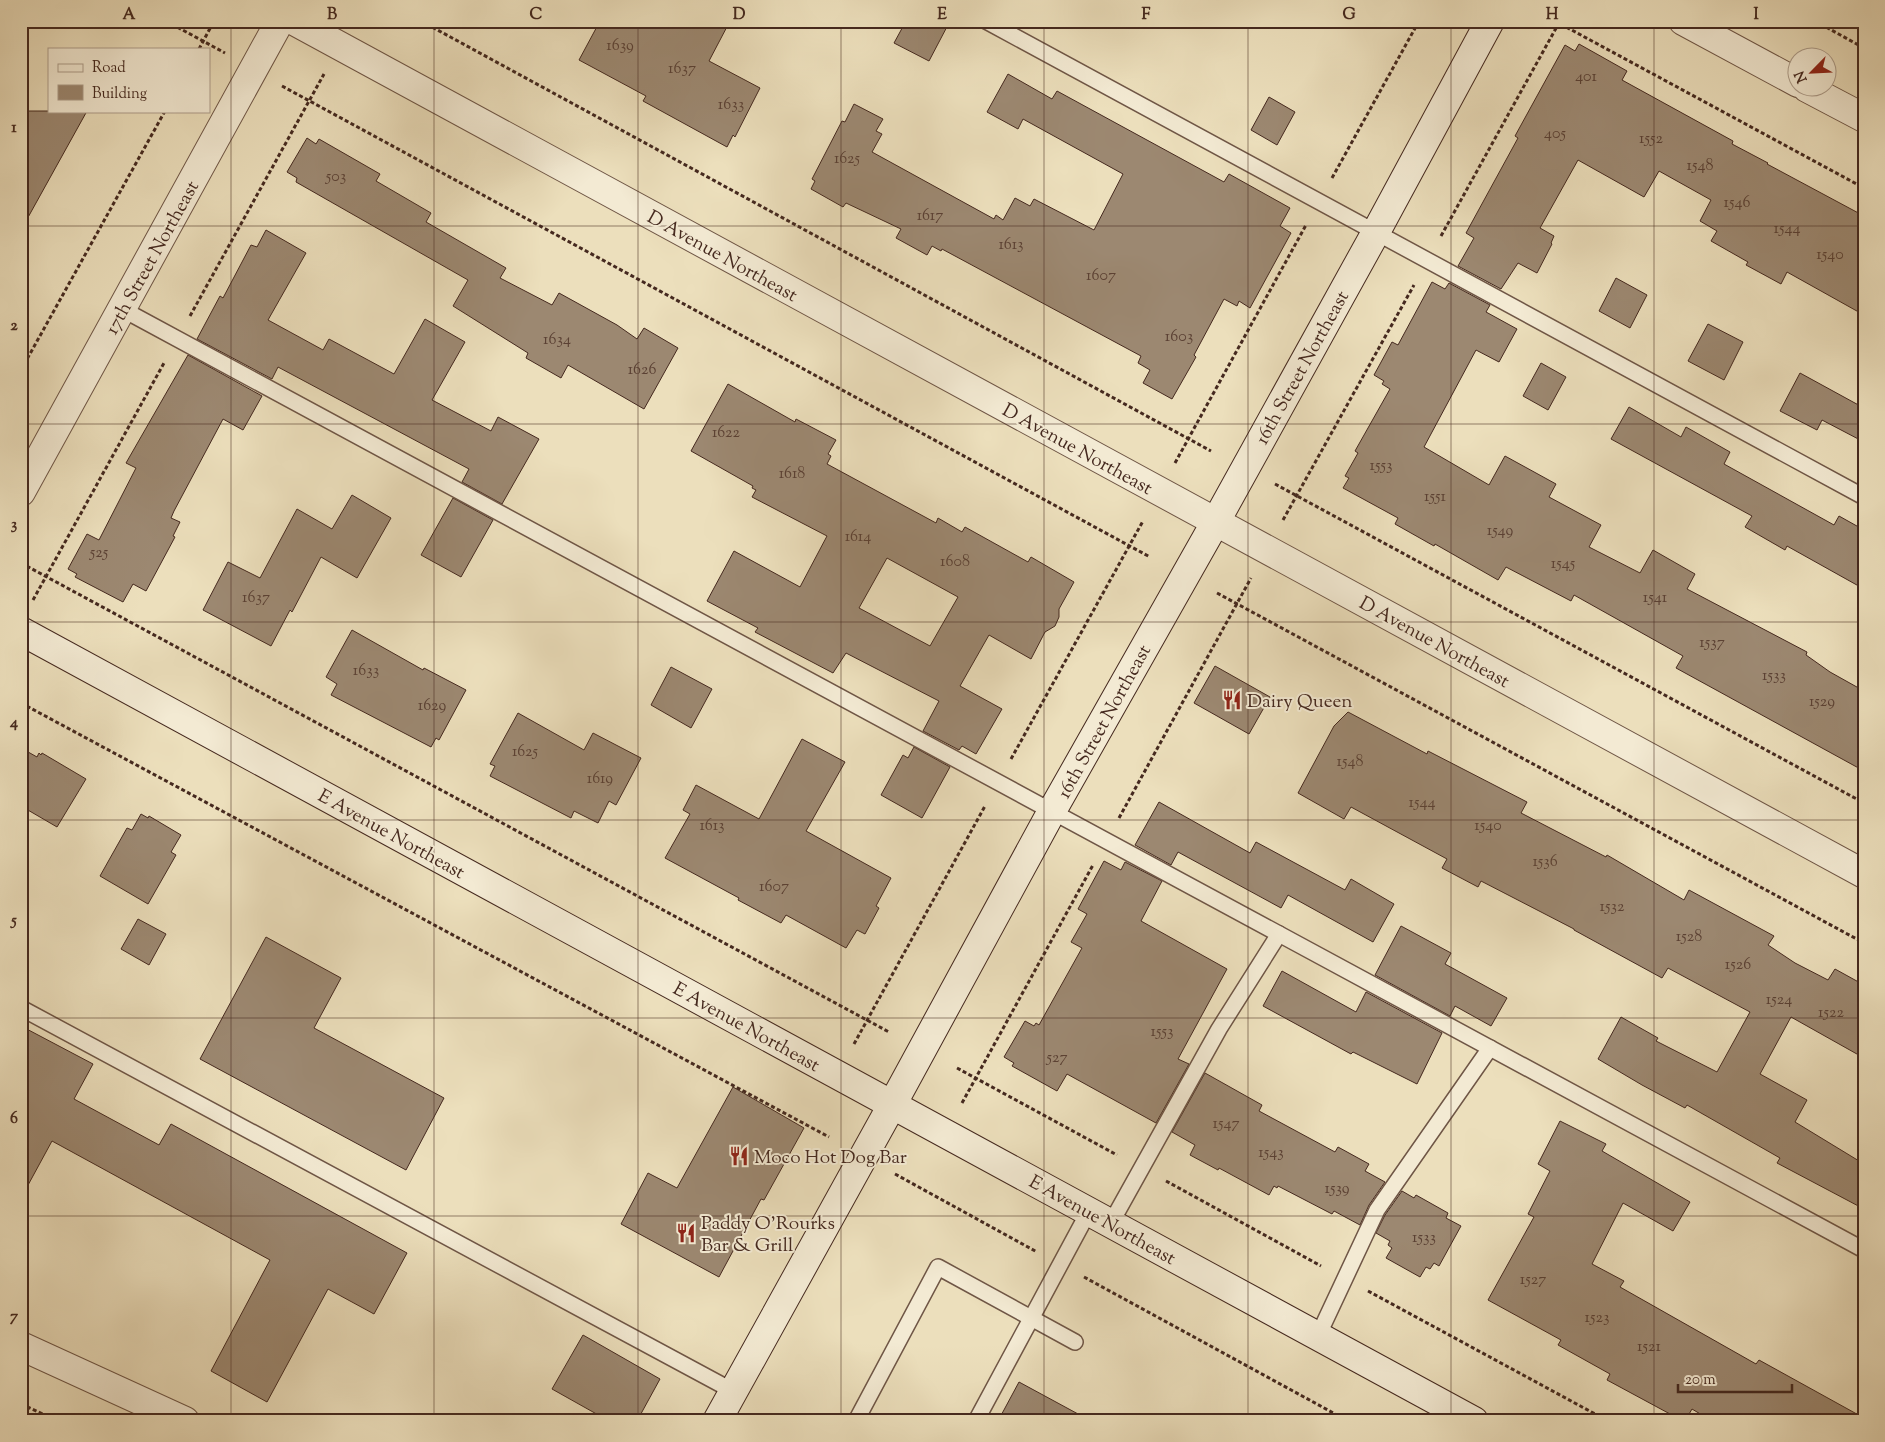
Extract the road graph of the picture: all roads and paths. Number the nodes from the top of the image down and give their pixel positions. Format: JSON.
{"nodes":[{"id":1,"x":166,"y":21,"type":"edge"},
{"id":2,"x":214,"y":21,"type":"edge"},
{"id":3,"x":280,"y":21,"type":"edge"},
{"id":4,"x":294,"y":21,"type":"edge"},
{"id":5,"x":420,"y":21,"type":"edge"},
{"id":6,"x":986,"y":21,"type":"edge"},
{"id":7,"x":1419,"y":21,"type":"edge"},
{"id":8,"x":1490,"y":21,"type":"edge"},
{"id":9,"x":1555,"y":21,"type":"edge"},
{"id":10,"x":1683,"y":21,"type":"edge"},
{"id":11,"x":1815,"y":21,"type":"edge"},
{"id":12,"x":203,"y":41,"type":"junction"},
{"id":13,"x":200,"y":48,"type":"edge"},
{"id":14,"x":1864,"y":48,"type":"edge"},
{"id":15,"x":226,"y":54,"type":"dead end"},
{"id":16,"x":1788,"y":78,"type":"edge"},
{"id":17,"x":279,"y":85,"type":"dead end"},
{"id":18,"x":1826,"y":98,"type":"edge"},
{"id":19,"x":163,"y":112,"type":"edge"},
{"id":20,"x":1864,"y":118,"type":"edge"},
{"id":21,"x":1864,"y":188,"type":"edge"},
{"id":22,"x":1320,"y":201,"type":"junction"},
{"id":23,"x":1376,"y":232,"type":"junction"},
{"id":24,"x":122,"y":309,"type":"junction"},
{"id":25,"x":21,"y":370,"type":"edge"},
{"id":26,"x":1189,"y":438,"type":"junction"},
{"id":27,"x":1211,"y":451,"type":"dead end"},
{"id":28,"x":1174,"y":465,"type":"dead end"},
{"id":29,"x":1275,"y":484,"type":"dead end"},
{"id":30,"x":21,"y":492,"type":"edge"},
{"id":31,"x":1864,"y":497,"type":"edge"},
{"id":32,"x":1215,"y":523,"type":"junction"},
{"id":33,"x":1150,"y":557,"type":"dead end"},
{"id":34,"x":21,"y":563,"type":"edge"},
{"id":35,"x":1217,"y":593,"type":"dead end"},
{"id":36,"x":21,"y":631,"type":"edge"},
{"id":37,"x":21,"y":703,"type":"edge"},
{"id":38,"x":1864,"y":803,"type":"edge"},
{"id":39,"x":1052,"y":811,"type":"junction"},
{"id":40,"x":1864,"y":874,"type":"edge"},
{"id":41,"x":1279,"y":934,"type":"junction"},
{"id":42,"x":1864,"y":943,"type":"edge"},
{"id":43,"x":21,"y":1008,"type":"edge"},
{"id":44,"x":889,"y":1032,"type":"dead end"},
{"id":45,"x":1490,"y":1048,"type":"junction"},
{"id":46,"x":957,"y":1068,"type":"dead end"},
{"id":47,"x":892,"y":1105,"type":"junction"},
{"id":48,"x":830,"y":1137,"type":"dead end"},
{"id":49,"x":1142,"y":1168,"type":"junction"},
{"id":50,"x":894,"y":1174,"type":"dead end"},
{"id":51,"x":1100,"y":1218,"type":"junction"},
{"id":52,"x":1864,"y":1250,"type":"edge"},
{"id":53,"x":1061,"y":1265,"type":"junction"},
{"id":54,"x":1344,"y":1278,"type":"junction"},
{"id":55,"x":1031,"y":1318,"type":"junction"},
{"id":56,"x":1318,"y":1336,"type":"junction"},
{"id":57,"x":1075,"y":1342,"type":"dead end"},
{"id":58,"x":21,"y":1346,"type":"edge"},
{"id":59,"x":733,"y":1391,"type":"junction"},
{"id":60,"x":21,"y":1404,"type":"edge"},
{"id":61,"x":58,"y":1421,"type":"edge"},
{"id":62,"x":185,"y":1421,"type":"edge"},
{"id":63,"x":717,"y":1421,"type":"edge"},
{"id":64,"x":856,"y":1421,"type":"edge"},
{"id":65,"x":976,"y":1421,"type":"edge"},
{"id":66,"x":1348,"y":1421,"type":"edge"},
{"id":67,"x":1474,"y":1421,"type":"edge"},
{"id":68,"x":1608,"y":1421,"type":"edge"}],
"edges":[{"from":1,"to":12,"type":"path"},
{"from":2,"to":12,"type":"path"},
{"from":3,"to":24,"type":"street","name":"17th Street Northeast"},
{"from":4,"to":32,"type":"street","name":"D Avenue Northeast"},
{"from":5,"to":26,"type":"path"},
{"from":6,"to":22,"type":"lane"},
{"from":7,"to":22,"type":"path"},
{"from":8,"to":23,"type":"street","name":"16th Street Northeast"},
{"from":9,"to":21,"type":"path"},
{"from":10,"to":16,"type":"street"},
{"from":11,"to":14,"type":"path"},
{"from":12,"to":13,"type":"path"},
{"from":12,"to":15,"type":"path"},
{"from":17,"to":33,"type":"path"},
{"from":18,"to":20,"type":"street"},
{"from":19,"to":25,"type":"path"},
{"from":22,"to":23,"type":"lane"},
{"from":22,"to":26,"type":"path"},
{"from":23,"to":31,"type":"lane"},
{"from":23,"to":32,"type":"street","name":"16th Street Northeast"},
{"from":24,"to":30,"type":"street","name":"17th Street Northeast"},
{"from":24,"to":39,"type":"lane"},
{"from":26,"to":27,"type":"path"},
{"from":26,"to":28,"type":"path"},
{"from":29,"to":38,"type":"path"},
{"from":32,"to":39,"type":"street","name":"16th Street Northeast"},
{"from":32,"to":40,"type":"street","name":"D Avenue Northeast"},
{"from":34,"to":44,"type":"path"},
{"from":35,"to":42,"type":"path"},
{"from":36,"to":47,"type":"street","name":"E Avenue Northeast"},
{"from":37,"to":48,"type":"path"},
{"from":39,"to":41,"type":"lane"},
{"from":39,"to":47,"type":"street","name":"16th Street Northeast"},
{"from":41,"to":45,"type":"lane"},
{"from":41,"to":49,"type":"lane"},
{"from":43,"to":59,"type":"lane"},
{"from":45,"to":52,"type":"lane"},
{"from":45,"to":54,"type":"lane"},
{"from":46,"to":49,"type":"path"},
{"from":47,"to":51,"type":"street","name":"E Avenue Northeast"},
{"from":47,"to":59,"type":"street","name":"16th Street Northeast"},
{"from":49,"to":51,"type":"lane"},
{"from":49,"to":54,"type":"path"},
{"from":50,"to":53,"type":"path"},
{"from":51,"to":53,"type":"lane"},
{"from":51,"to":56,"type":"street","name":"E Avenue Northeast"},
{"from":53,"to":55,"type":"lane"},
{"from":53,"to":66,"type":"path"},
{"from":54,"to":56,"type":"lane"},
{"from":54,"to":68,"type":"path"},
{"from":55,"to":57,"type":"lane"},
{"from":55,"to":64,"type":"lane"},
{"from":55,"to":65,"type":"lane"},
{"from":56,"to":67,"type":"street","name":"E Avenue Northeast"},
{"from":58,"to":62,"type":"street"},
{"from":59,"to":63,"type":"street","name":"16th Street Northeast"},
{"from":60,"to":61,"type":"path"}]}
